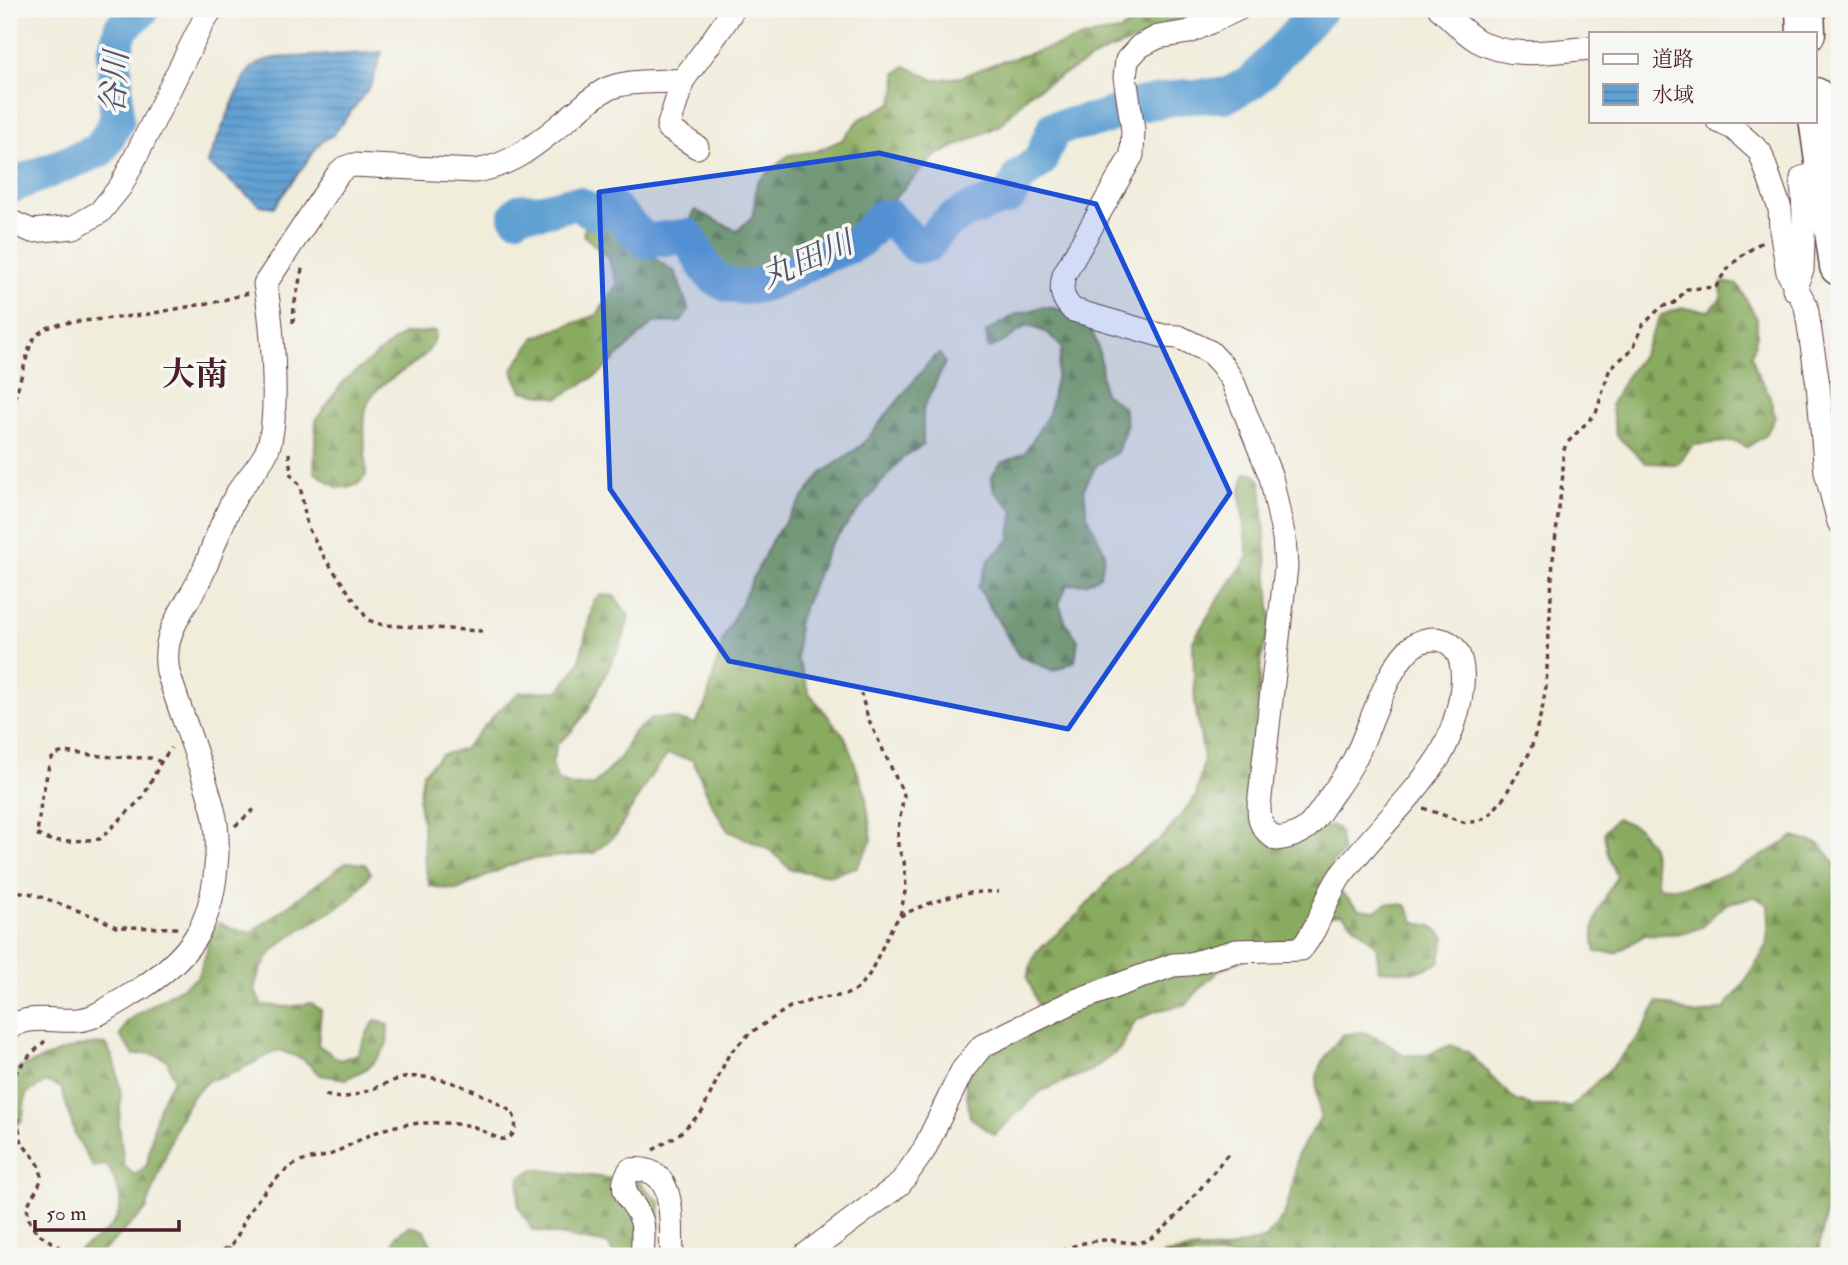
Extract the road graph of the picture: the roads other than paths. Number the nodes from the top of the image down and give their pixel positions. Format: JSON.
{"nodes":[{"id":1,"x":212,"y":9,"type":"edge"},
{"id":2,"x":733,"y":9,"type":"edge"},
{"id":3,"x":1238,"y":9,"type":"edge"},
{"id":4,"x":1440,"y":9,"type":"edge"},
{"id":5,"x":1805,"y":9,"type":"edge"},
{"id":6,"x":1806,"y":32,"type":"edge"},
{"id":7,"x":1589,"y":48,"type":"edge"},
{"id":8,"x":683,"y":80,"type":"junction"},
{"id":9,"x":1816,"y":104,"type":"edge"},
{"id":10,"x":1720,"y":122,"type":"edge"},
{"id":11,"x":697,"y":147,"type":"dead end"},
{"id":12,"x":1825,"y":172,"type":"junction"},
{"id":13,"x":9,"y":221,"type":"edge"},
{"id":14,"x":1839,"y":266,"type":"edge"},
{"id":15,"x":1796,"y":285,"type":"junction"},
{"id":16,"x":1794,"y":318,"type":"dead end"},
{"id":17,"x":1839,"y":522,"type":"edge"},
{"id":18,"x":9,"y":1028,"type":"edge"},
{"id":19,"x":642,"y":1256,"type":"edge"},
{"id":20,"x":672,"y":1256,"type":"edge"},
{"id":21,"x":804,"y":1256,"type":"edge"}],
"edges":[{"from":1,"to":13,"type":"street"},
{"from":2,"to":8,"type":"street"},
{"from":3,"to":21,"type":"street"},
{"from":4,"to":7,"type":"street"},
{"from":5,"to":6,"type":"highway"},
{"from":8,"to":11,"type":"street"},
{"from":8,"to":18,"type":"street"},
{"from":9,"to":12,"type":"highway"},
{"from":10,"to":15,"type":"street"},
{"from":12,"to":14,"type":"highway"},
{"from":12,"to":15,"type":"street"},
{"from":15,"to":16,"type":"street"},
{"from":15,"to":17,"type":"street"},
{"from":19,"to":20,"type":"street"}]}
